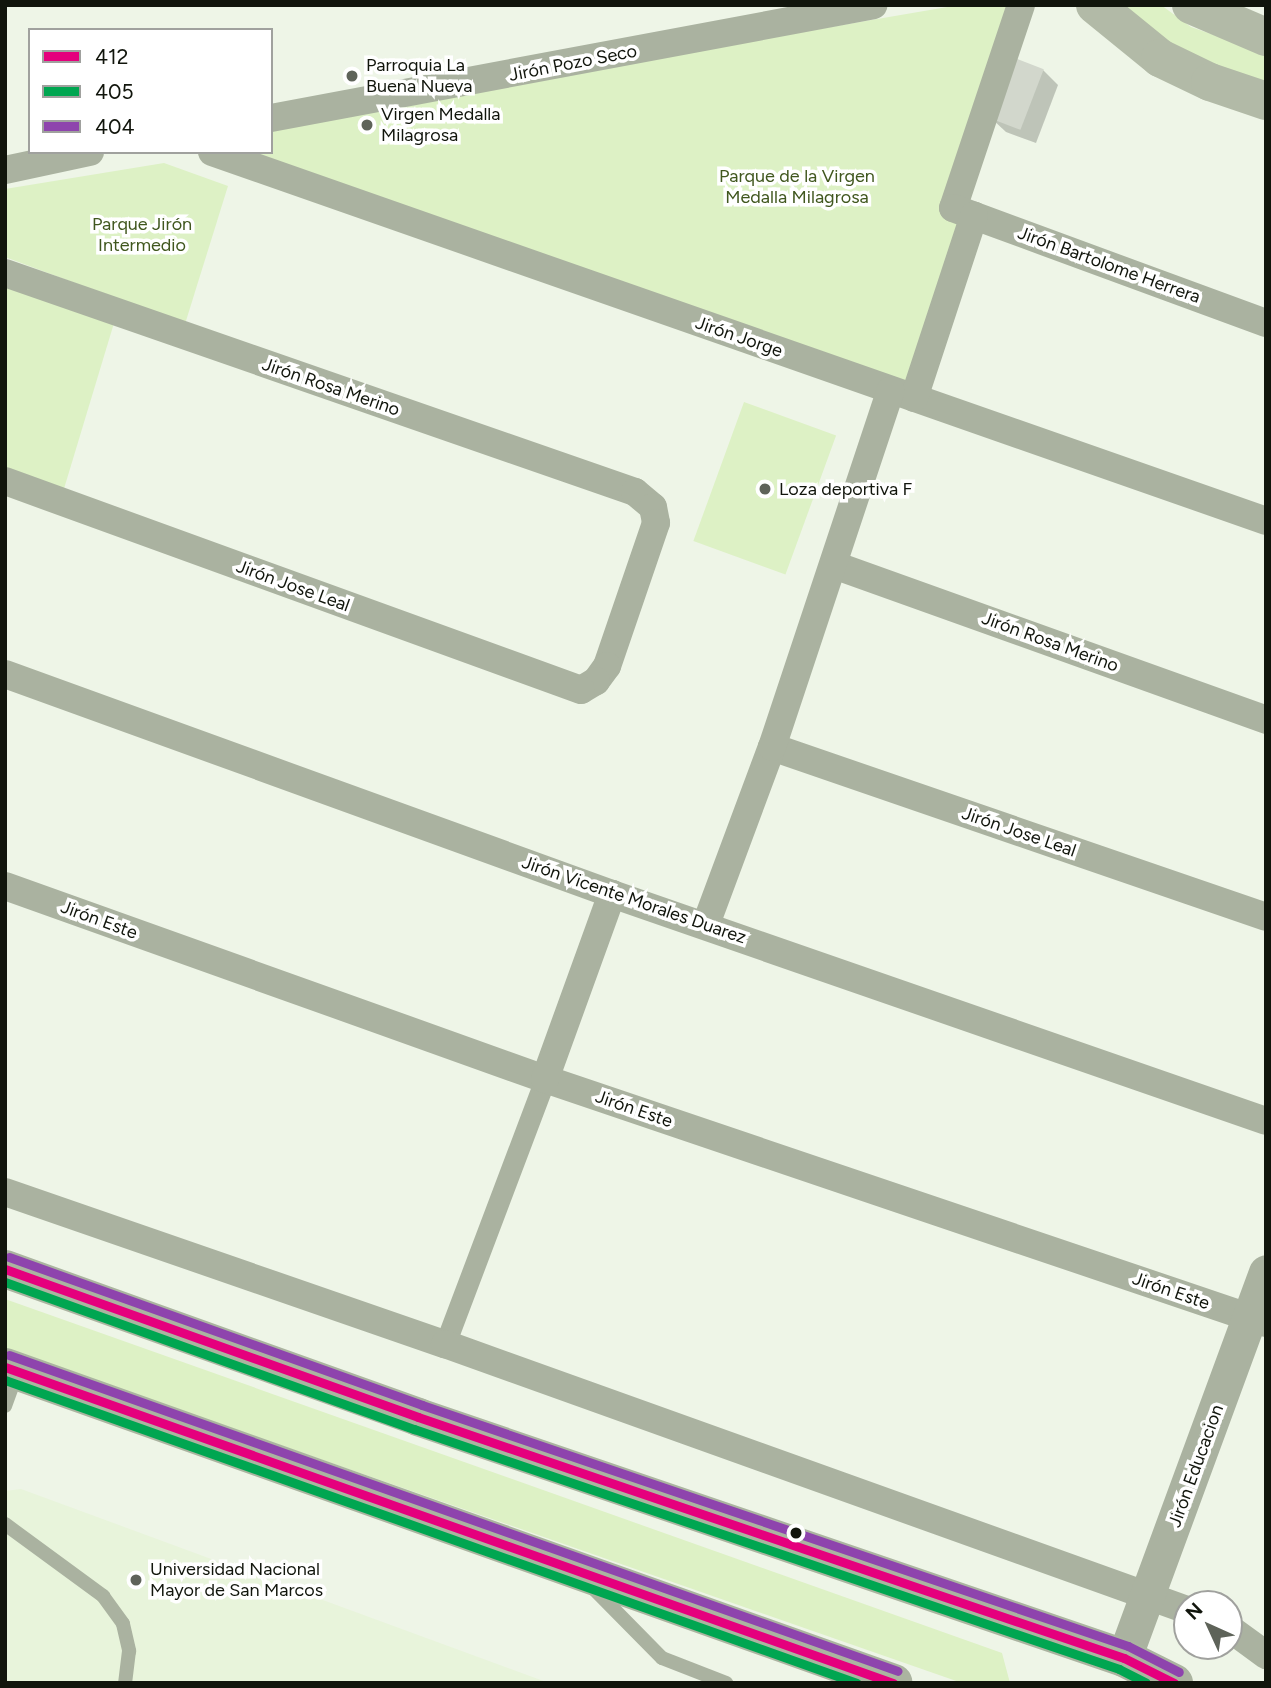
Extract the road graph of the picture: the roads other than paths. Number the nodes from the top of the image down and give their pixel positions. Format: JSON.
{"nodes":[{"id":1,"x":874,"y":5,"type":"edge"},
{"id":2,"x":1021,"y":5,"type":"edge"},
{"id":3,"x":1095,"y":5,"type":"edge"},
{"id":4,"x":1191,"y":5,"type":"edge"},
{"id":5,"x":1266,"y":37,"type":"edge"},
{"id":6,"x":1266,"y":101,"type":"edge"},
{"id":7,"x":273,"y":118,"type":"edge"},
{"id":8,"x":81,"y":154,"type":"edge"},
{"id":9,"x":218,"y":154,"type":"edge"},
{"id":10,"x":5,"y":170,"type":"edge"},
{"id":11,"x":963,"y":212,"type":"junction"},
{"id":12,"x":5,"y":273,"type":"edge"},
{"id":13,"x":1266,"y":323,"type":"edge"},
{"id":14,"x":903,"y":394,"type":"junction"},
{"id":15,"x":5,"y":481,"type":"edge"},
{"id":16,"x":1266,"y":521,"type":"edge"},
{"id":17,"x":834,"y":565,"type":"junction"},
{"id":18,"x":5,"y":674,"type":"edge"},
{"id":19,"x":581,"y":690,"type":"joint"},
{"id":20,"x":1266,"y":720,"type":"edge"},
{"id":21,"x":772,"y":747,"type":"junction"},
{"id":22,"x":5,"y":886,"type":"edge"},
{"id":23,"x":612,"y":894,"type":"junction"},
{"id":24,"x":1266,"y":917,"type":"edge"},
{"id":25,"x":706,"y":925,"type":"junction"},
{"id":26,"x":545,"y":1079,"type":"junction"},
{"id":27,"x":1266,"y":1121,"type":"edge"},
{"id":28,"x":5,"y":1192,"type":"edge"},
{"id":29,"x":5,"y":1269,"type":"edge"},
{"id":30,"x":1266,"y":1272,"type":"edge"},
{"id":31,"x":1258,"y":1320,"type":"edge"},
{"id":32,"x":445,"y":1344,"type":"junction"},
{"id":33,"x":9,"y":1382,"type":"edge"},
{"id":34,"x":5,"y":1524,"type":"edge"},
{"id":35,"x":576,"y":1570,"type":"junction"},
{"id":36,"x":1150,"y":1594,"type":"junction"},
{"id":37,"x":1173,"y":1604,"type":"edge"},
{"id":38,"x":1243,"y":1638,"type":"edge"},
{"id":39,"x":1266,"y":1655,"type":"edge"},
{"id":40,"x":1124,"y":1658,"type":"junction"},
{"id":41,"x":125,"y":1683,"type":"edge"},
{"id":42,"x":726,"y":1683,"type":"edge"},
{"id":43,"x":894,"y":1683,"type":"edge"},
{"id":44,"x":1174,"y":1683,"type":"edge"}],
"edges":[{"from":1,"to":7,"type":"street","name":"Jirón Pozo Seco"},
{"from":2,"to":11,"type":"street"},
{"from":3,"to":6,"type":"main road"},
{"from":4,"to":5,"type":"main road"},
{"from":8,"to":10,"type":"street"},
{"from":9,"to":14,"type":"street","name":"Jirón Jorge"},
{"from":11,"to":13,"type":"street","name":"Jirón Bartolome Herrera"},
{"from":11,"to":14,"type":"street"},
{"from":12,"to":19,"type":"street","name":"Jirón Rosa Merino"},
{"from":14,"to":16,"type":"street","name":"Jirón Jorge"},
{"from":14,"to":17,"type":"street"},
{"from":15,"to":19,"type":"street","name":"Jirón Jose Leal"},
{"from":17,"to":20,"type":"street","name":"Jirón Rosa Merino"},
{"from":17,"to":21,"type":"street"},
{"from":18,"to":23,"type":"street","name":"Jirón Vicente Morales Duarez"},
{"from":21,"to":24,"type":"street","name":"Jirón Jose Leal"},
{"from":21,"to":25,"type":"street"},
{"from":22,"to":26,"type":"street","name":"Jirón Este"},
{"from":23,"to":25,"type":"street","name":"Jirón Vicente Morales Duarez"},
{"from":23,"to":26,"type":"street"},
{"from":25,"to":27,"type":"street","name":"Jirón Vicente Morales Duarez"},
{"from":26,"to":31,"type":"street","name":"Jirón Este"},
{"from":26,"to":32,"type":"street"},
{"from":28,"to":32,"type":"street"},
{"from":29,"to":40,"type":"main road"},
{"from":30,"to":31,"type":"street","name":"Jirón Educacion"},
{"from":31,"to":36,"type":"street","name":"Jirón Educacion"},
{"from":32,"to":36,"type":"street"},
{"from":33,"to":35,"type":"main road"},
{"from":34,"to":41,"type":"lane"},
{"from":35,"to":42,"type":"lane"},
{"from":35,"to":43,"type":"main road"},
{"from":36,"to":37,"type":"street"},
{"from":36,"to":40,"type":"street","name":"Jirón Educacion"},
{"from":38,"to":39,"type":"street"},
{"from":40,"to":44,"type":"main road"}]}
